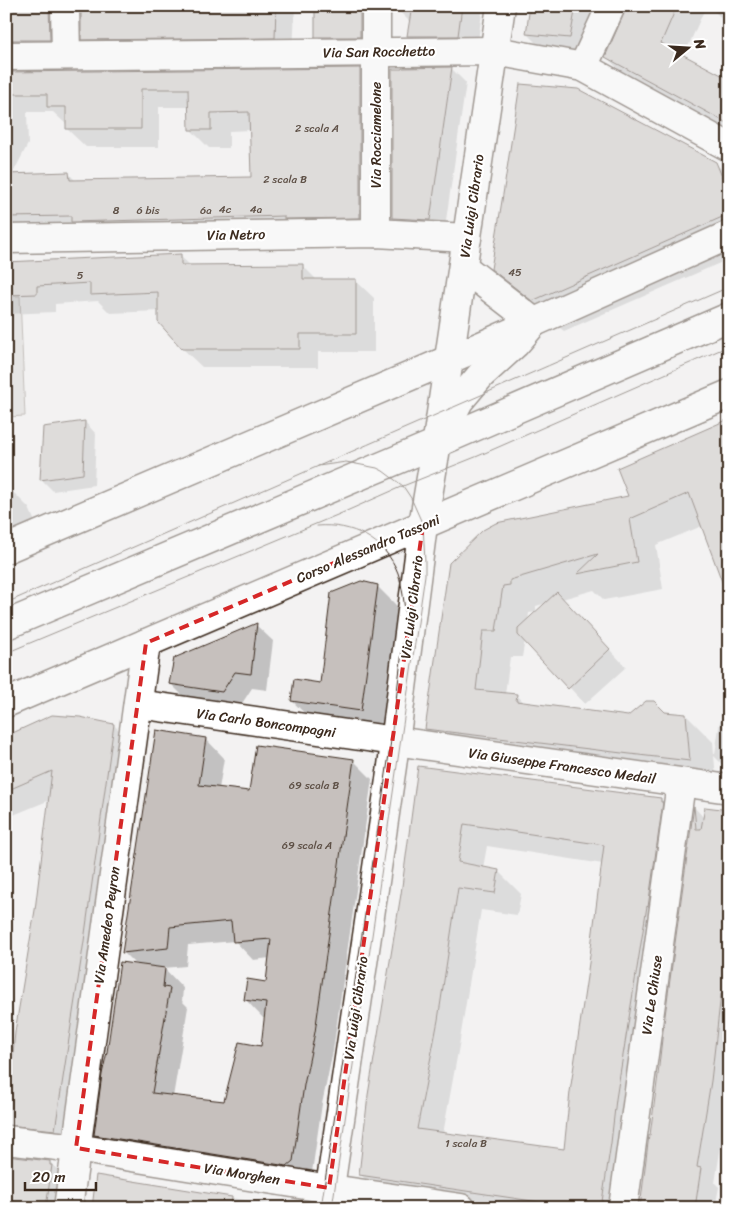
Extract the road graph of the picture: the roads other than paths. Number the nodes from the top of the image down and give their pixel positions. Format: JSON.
{"nodes":[{"id":1,"x":65,"y":6,"type":"edge"},
{"id":2,"x":376,"y":6,"type":"edge"},
{"id":3,"x":501,"y":6,"type":"edge"},
{"id":4,"x":611,"y":6,"type":"edge"},
{"id":5,"x":495,"y":51,"type":"junction"},
{"id":6,"x":376,"y":52,"type":"junction"},
{"id":7,"x":66,"y":55,"type":"junction"},
{"id":8,"x":6,"y":56,"type":"edge"},
{"id":9,"x":582,"y":67,"type":"junction"},
{"id":10,"x":729,"y":147,"type":"edge"},
{"id":11,"x":376,"y":233,"type":"junction"},
{"id":12,"x":729,"y":235,"type":"edge"},
{"id":13,"x":467,"y":238,"type":"junction"},
{"id":14,"x":6,"y":239,"type":"edge"},
{"id":15,"x":462,"y":267,"type":"junction"},
{"id":16,"x":729,"y":317,"type":"edge"},
{"id":17,"x":534,"y":322,"type":"junction"},
{"id":18,"x":449,"y":359,"type":"junction"},
{"id":19,"x":729,"y":394,"type":"edge"},
{"id":20,"x":437,"y":442,"type":"junction"},
{"id":21,"x":423,"y":526,"type":"junction"},
{"id":22,"x":6,"y":549,"type":"edge"},
{"id":23,"x":6,"y":625,"type":"edge"},
{"id":24,"x":146,"y":643,"type":"junction"},
{"id":25,"x":6,"y":704,"type":"edge"},
{"id":26,"x":138,"y":704,"type":"junction"},
{"id":27,"x":395,"y":742,"type":"junction"},
{"id":28,"x":681,"y":783,"type":"junction"},
{"id":29,"x":729,"y":789,"type":"edge"},
{"id":30,"x":6,"y":1140,"type":"edge"},
{"id":31,"x":76,"y":1148,"type":"junction"},
{"id":32,"x":328,"y":1198,"type":"edge"},
{"id":33,"x":68,"y":1208,"type":"edge"},
{"id":34,"x":461,"y":1208,"type":"edge"},
{"id":35,"x":623,"y":1208,"type":"edge"}],
"edges":[{"from":1,"to":7,"type":"street"},
{"from":2,"to":6,"type":"street","name":"Via Rocciamelone"},
{"from":3,"to":5,"type":"street","name":"Via Luigi Cibrario"},
{"from":4,"to":9,"type":"street"},
{"from":5,"to":6,"type":"street","name":"Via San Rocchetto"},
{"from":5,"to":9,"type":"street","name":"Via San Rocchetto"},
{"from":5,"to":13,"type":"street","name":"Via Luigi Cibrario"},
{"from":6,"to":7,"type":"street","name":"Via San Rocchetto"},
{"from":6,"to":11,"type":"street","name":"Via Rocciamelone"},
{"from":7,"to":8,"type":"street","name":"Via San Rocchetto"},
{"from":9,"to":10,"type":"street","name":"Via San Rocchetto"},
{"from":11,"to":13,"type":"street","name":"Via Netro"},
{"from":11,"to":14,"type":"street","name":"Via Netro"},
{"from":12,"to":17,"type":"street"},
{"from":13,"to":15,"type":"street","name":"Via Luigi Cibrario"},
{"from":15,"to":17,"type":"street"},
{"from":15,"to":18,"type":"street","name":"Via Luigi Cibrario"},
{"from":16,"to":20,"type":"street"},
{"from":17,"to":18,"type":"street"},
{"from":17,"to":20,"type":"street"},
{"from":18,"to":20,"type":"street","name":"Via Luigi Cibrario"},
{"from":18,"to":22,"type":"street"},
{"from":19,"to":21,"type":"street","name":"Corso Alessandro Tassoni"},
{"from":20,"to":21,"type":"street","name":"Via Luigi Cibrario"},
{"from":20,"to":23,"type":"street"},
{"from":21,"to":24,"type":"street","name":"Corso Alessandro Tassoni"},
{"from":21,"to":27,"type":"street","name":"Via Luigi Cibrario"},
{"from":24,"to":25,"type":"street","name":"Corso Alessandro Tassoni"},
{"from":24,"to":26,"type":"street","name":"Via Amedeo Peyron"},
{"from":26,"to":27,"type":"street","name":"Via Carlo Boncompagni"},
{"from":26,"to":31,"type":"street","name":"Via Amedeo Peyron"},
{"from":27,"to":28,"type":"street","name":"Via Giuseppe Francesco Medail"},
{"from":27,"to":32,"type":"street","name":"Via Luigi Cibrario"},
{"from":28,"to":29,"type":"street","name":"Via Giuseppe Francesco Medail"},
{"from":28,"to":35,"type":"street","name":"Via Le Chiuse"},
{"from":30,"to":31,"type":"street","name":"Via Morghen"},
{"from":31,"to":32,"type":"street","name":"Via Morghen"},
{"from":31,"to":33,"type":"street","name":"Via Amedeo Peyron"},
{"from":32,"to":34,"type":"street","name":"Via Morghen"}]}
